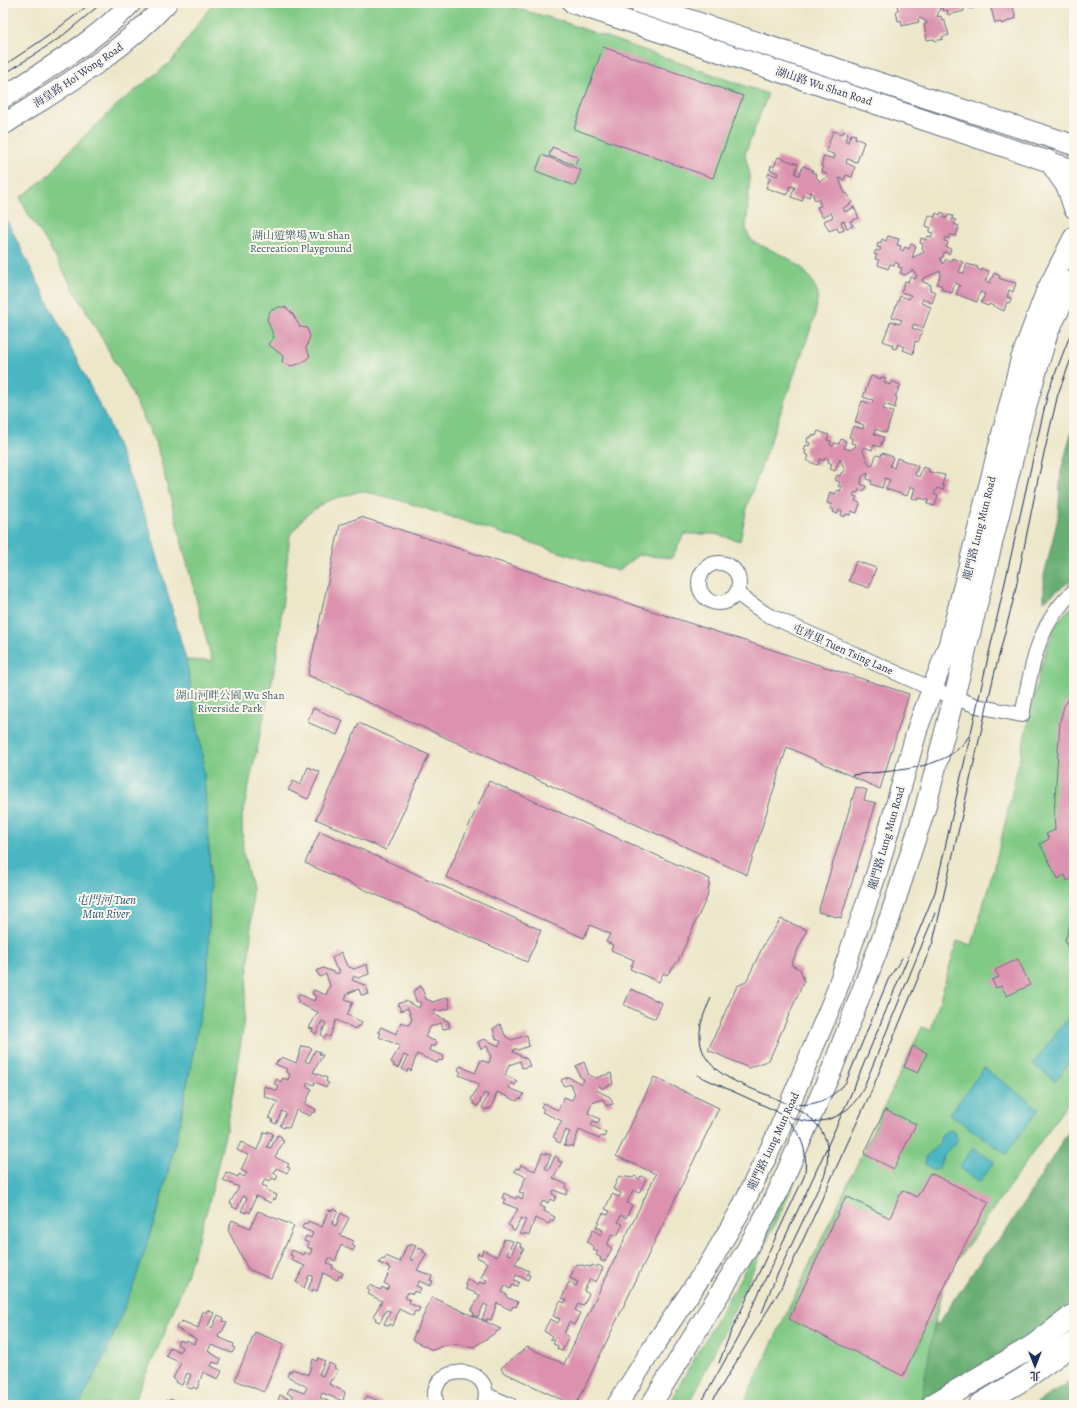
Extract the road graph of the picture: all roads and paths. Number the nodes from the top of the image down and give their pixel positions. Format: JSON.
{"nodes":[{"id":1,"x":131,"y":3,"type":"edge"},
{"id":2,"x":167,"y":3,"type":"edge"},
{"id":3,"x":573,"y":3,"type":"edge"},
{"id":4,"x":639,"y":3,"type":"edge"},
{"id":5,"x":3,"y":98,"type":"edge"},
{"id":6,"x":3,"y":125,"type":"edge"},
{"id":7,"x":1074,"y":145,"type":"edge"},
{"id":8,"x":1048,"y":160,"type":"junction"},
{"id":9,"x":1074,"y":170,"type":"edge"},
{"id":10,"x":1074,"y":208,"type":"edge"},
{"id":11,"x":1074,"y":237,"type":"edge"},
{"id":12,"x":1074,"y":280,"type":"edge"},
{"id":13,"x":1074,"y":591,"type":"edge"},
{"id":14,"x":736,"y":593,"type":"dead end"},
{"id":15,"x":932,"y":689,"type":"junction"},
{"id":16,"x":954,"y":697,"type":"junction"},
{"id":17,"x":1074,"y":1315,"type":"edge"},
{"id":18,"x":1074,"y":1343,"type":"edge"},
{"id":19,"x":485,"y":1400,"type":"edge"},
{"id":20,"x":437,"y":1405,"type":"edge"},
{"id":21,"x":510,"y":1405,"type":"edge"},
{"id":22,"x":617,"y":1405,"type":"edge"},
{"id":23,"x":652,"y":1405,"type":"edge"},
{"id":24,"x":933,"y":1405,"type":"edge"},
{"id":25,"x":980,"y":1405,"type":"edge"}],
"edges":[{"from":1,"to":5,"type":"main road","name":"海皇路 Hoi Wong Road"},
{"from":2,"to":6,"type":"main road","name":"海皇路 Hoi Wong Road"},
{"from":3,"to":8,"type":"main road","name":"湖山路 Wu Shan Road"},
{"from":4,"to":7,"type":"main road","name":"湖山路 Wu Shan Road"},
{"from":8,"to":9,"type":"main road","name":"湖山路 Wu Shan Road"},
{"from":8,"to":10,"type":"main road"},
{"from":11,"to":15,"type":"main road","name":"龍門路 Lung Mun Road"},
{"from":12,"to":16,"type":"main road","name":"龍門路 Lung Mun Road"},
{"from":13,"to":16,"type":"street","name":"屯青里 Tuen Tsing Lane"},
{"from":14,"to":15,"type":"street","name":"屯青里 Tuen Tsing Lane"},
{"from":15,"to":16,"type":"street","name":"屯青里 Tuen Tsing Lane"},
{"from":15,"to":22,"type":"main road","name":"龍門路 Lung Mun Road"},
{"from":16,"to":23,"type":"main road","name":"龍門路 Lung Mun Road"},
{"from":17,"to":24,"type":"main road"},
{"from":18,"to":25,"type":"main road"},
{"from":19,"to":20,"type":"street"},
{"from":19,"to":21,"type":"street"}]}
